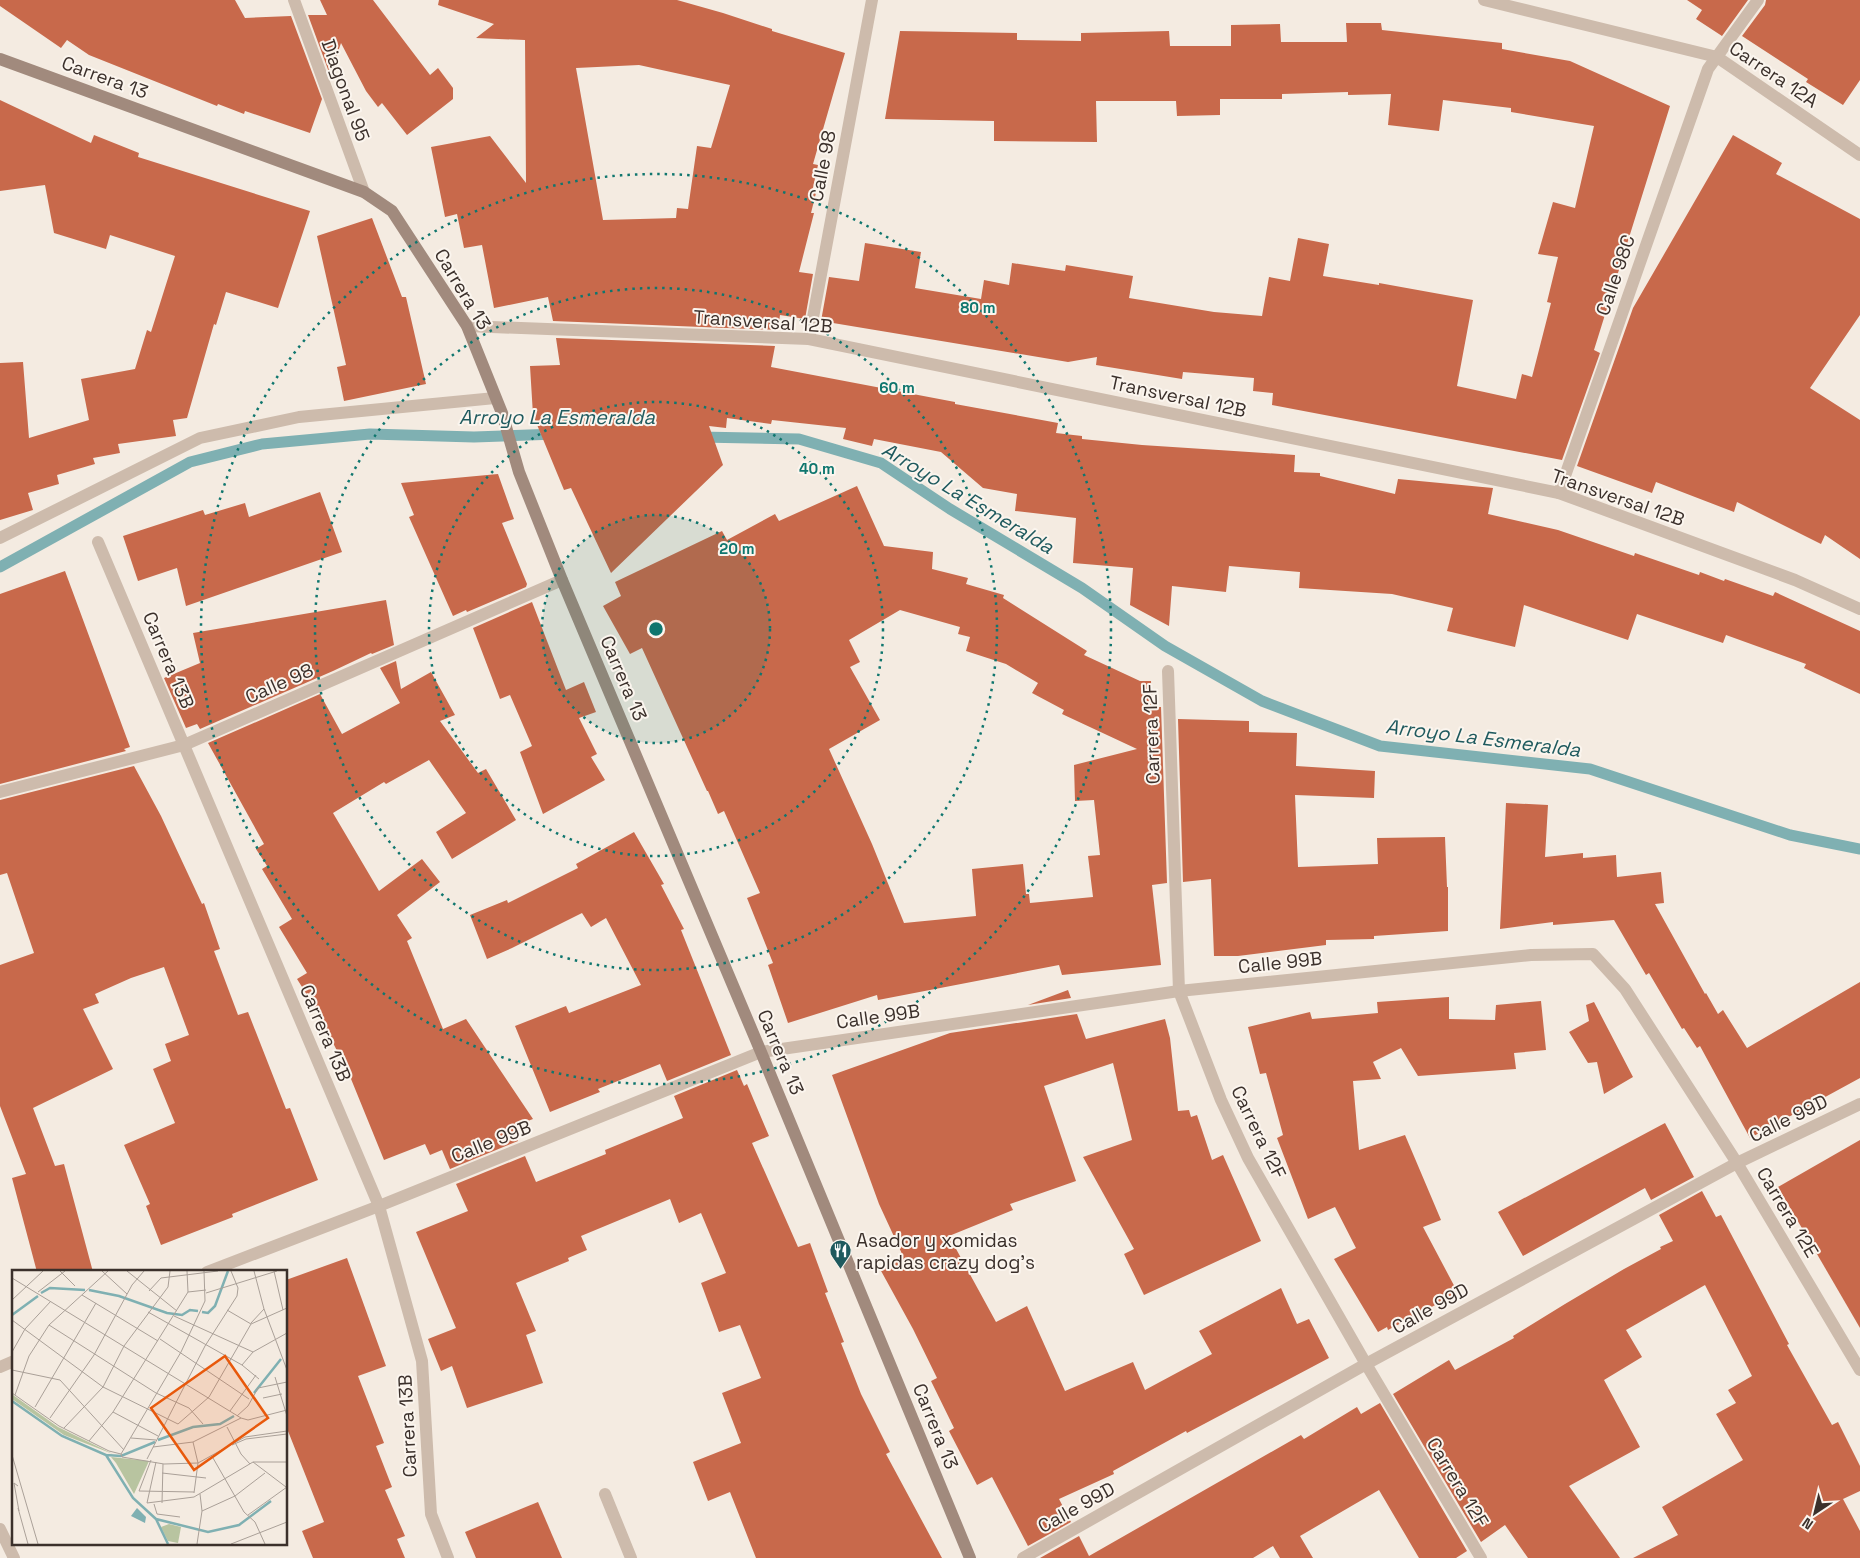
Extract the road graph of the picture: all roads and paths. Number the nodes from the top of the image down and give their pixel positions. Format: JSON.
{"nodes":[{"id":1,"x":294,"y":0,"type":"edge"},
{"id":2,"x":872,"y":0,"type":"edge"},
{"id":3,"x":1484,"y":0,"type":"edge"},
{"id":4,"x":1758,"y":0,"type":"edge"},
{"id":5,"x":1717,"y":56,"type":"junction"},
{"id":6,"x":0,"y":59,"type":"edge"},
{"id":7,"x":1860,"y":155,"type":"edge"},
{"id":8,"x":364,"y":192,"type":"junction"},
{"id":9,"x":467,"y":326,"type":"junction"},
{"id":10,"x":809,"y":339,"type":"junction"},
{"id":11,"x":496,"y":398,"type":"junction"},
{"id":12,"x":1559,"y":493,"type":"junction"},
{"id":13,"x":0,"y":538,"type":"edge"},
{"id":14,"x":98,"y":542,"type":"dead end"},
{"id":15,"x":562,"y":580,"type":"junction"},
{"id":16,"x":1860,"y":609,"type":"edge"},
{"id":17,"x":1168,"y":671,"type":"dead end"},
{"id":18,"x":184,"y":745,"type":"junction"},
{"id":19,"x":0,"y":792,"type":"edge"},
{"id":20,"x":1593,"y":954,"type":"joint"},
{"id":21,"x":1179,"y":991,"type":"junction"},
{"id":22,"x":761,"y":1052,"type":"junction"},
{"id":23,"x":1860,"y":1104,"type":"edge"},
{"id":24,"x":1737,"y":1163,"type":"junction"},
{"id":25,"x":378,"y":1206,"type":"junction"},
{"id":26,"x":212,"y":1270,"type":"edge"},
{"id":27,"x":12,"y":1362,"type":"edge"},
{"id":28,"x":1366,"y":1364,"type":"junction"},
{"id":29,"x":0,"y":1367,"type":"edge"},
{"id":30,"x":1860,"y":1370,"type":"edge"},
{"id":31,"x":605,"y":1494,"type":"dead end"},
{"id":32,"x":0,"y":1529,"type":"edge"},
{"id":33,"x":14,"y":1558,"type":"edge"},
{"id":34,"x":448,"y":1558,"type":"edge"},
{"id":35,"x":631,"y":1558,"type":"edge"},
{"id":36,"x":970,"y":1558,"type":"edge"},
{"id":37,"x":1023,"y":1558,"type":"edge"},
{"id":38,"x":1482,"y":1558,"type":"edge"}],
"edges":[{"from":1,"to":8,"type":"street","name":"Diagonal 95"},
{"from":2,"to":10,"type":"street","name":"Calle 98"},
{"from":3,"to":5,"type":"street","name":"Carrera 12A"},
{"from":4,"to":5,"type":"street"},
{"from":5,"to":7,"type":"street","name":"Carrera 12A"},
{"from":5,"to":12,"type":"street","name":"Calle 98C"},
{"from":6,"to":8,"type":"street","name":"Carrera 13"},
{"from":8,"to":9,"type":"street","name":"Carrera 13"},
{"from":9,"to":10,"type":"street","name":"Transversal 12B"},
{"from":9,"to":11,"type":"street","name":"Carrera 13"},
{"from":10,"to":12,"type":"street","name":"Transversal 12B"},
{"from":11,"to":13,"type":"street"},
{"from":11,"to":15,"type":"street","name":"Carrera 13"},
{"from":12,"to":16,"type":"street","name":"Transversal 12B"},
{"from":14,"to":18,"type":"street","name":"Carrera 13B"},
{"from":15,"to":18,"type":"street","name":"Calle 98"},
{"from":15,"to":22,"type":"street","name":"Carrera 13"},
{"from":17,"to":21,"type":"street","name":"Carrera 12F"},
{"from":18,"to":19,"type":"street","name":"Calle 98"},
{"from":18,"to":25,"type":"street","name":"Carrera 13B"},
{"from":20,"to":21,"type":"street","name":"Calle 99B"},
{"from":20,"to":24,"type":"street","name":"Carrera 12E"},
{"from":21,"to":22,"type":"street","name":"Calle 99B"},
{"from":21,"to":28,"type":"street","name":"Carrera 12F"},
{"from":22,"to":25,"type":"street","name":"Calle 99B"},
{"from":22,"to":36,"type":"street","name":"Carrera 13"},
{"from":23,"to":24,"type":"street","name":"Calle 99D"},
{"from":24,"to":28,"type":"street","name":"Calle 99D"},
{"from":24,"to":30,"type":"street","name":"Carrera 12E"},
{"from":25,"to":26,"type":"street","name":"Calle 99B"},
{"from":25,"to":34,"type":"street","name":"Carrera 13B"},
{"from":27,"to":29,"type":"street"},
{"from":28,"to":37,"type":"street","name":"Calle 99D"},
{"from":28,"to":38,"type":"street","name":"Carrera 12F"},
{"from":31,"to":35,"type":"street"},
{"from":32,"to":33,"type":"street"}]}
